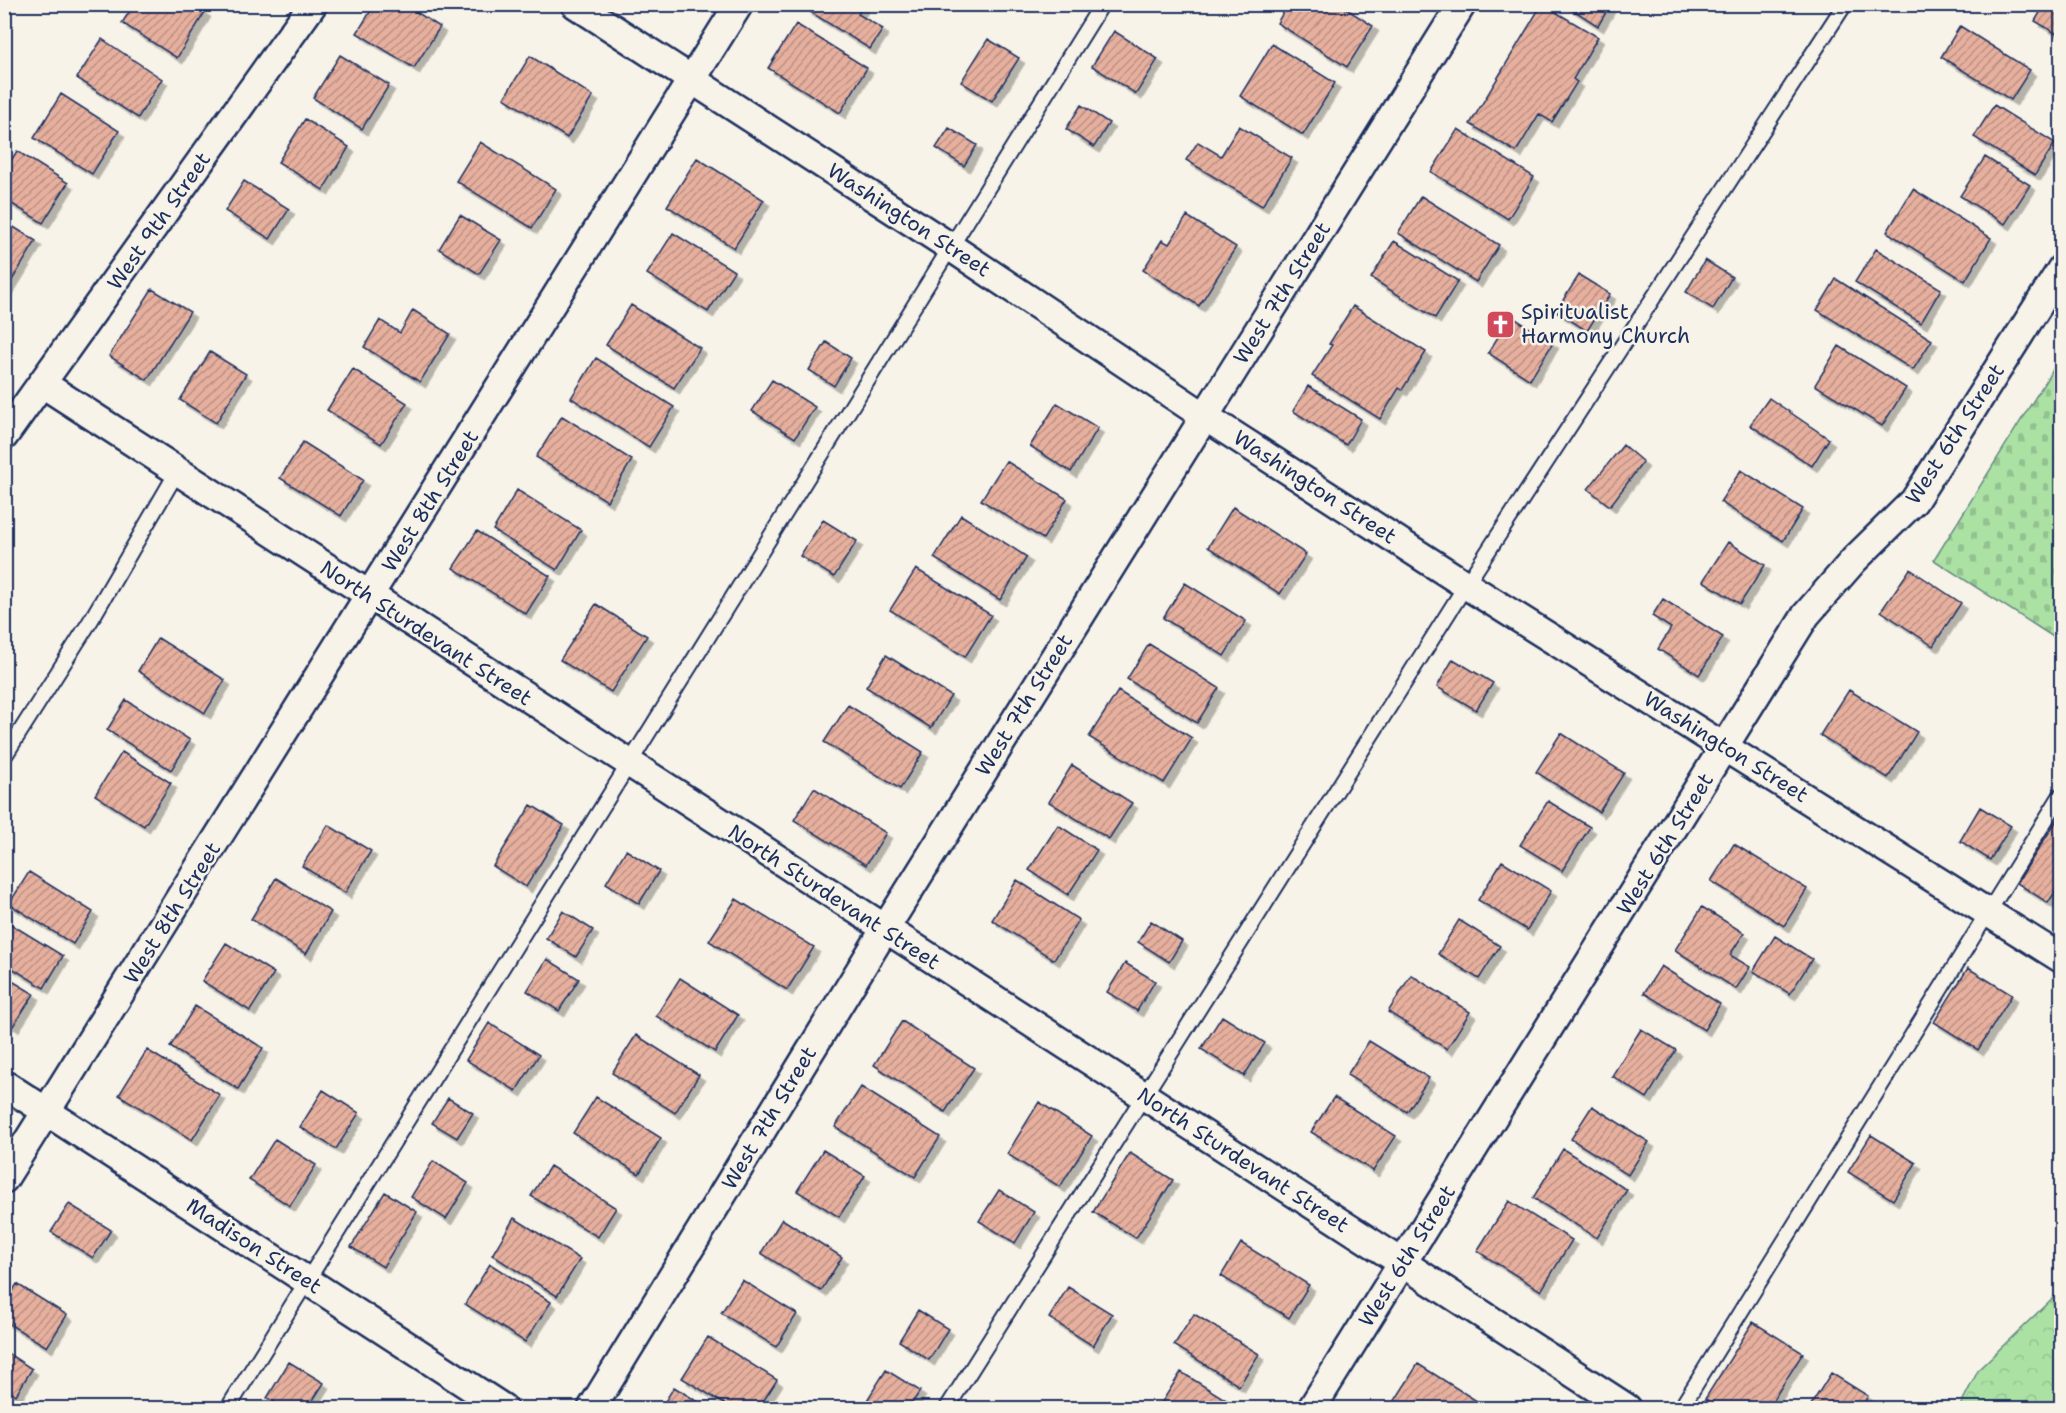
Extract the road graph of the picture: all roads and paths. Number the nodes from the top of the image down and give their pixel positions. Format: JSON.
{"nodes":[{"id":1,"x":313,"y":4,"type":"edge"},
{"id":2,"x":575,"y":4,"type":"edge"},
{"id":3,"x":739,"y":4,"type":"edge"},
{"id":4,"x":1102,"y":4,"type":"edge"},
{"id":5,"x":1462,"y":4,"type":"edge"},
{"id":6,"x":1845,"y":4,"type":"edge"},
{"id":7,"x":693,"y":81,"type":"junction"},
{"id":8,"x":952,"y":248,"type":"junction"},
{"id":9,"x":2061,"y":268,"type":"edge"},
{"id":10,"x":42,"y":384,"type":"junction"},
{"id":11,"x":1204,"y":416,"type":"junction"},
{"id":12,"x":4,"y":436,"type":"edge"},
{"id":13,"x":177,"y":472,"type":"junction"},
{"id":14,"x":1466,"y":585,"type":"junction"},
{"id":15,"x":370,"y":596,"type":"junction"},
{"id":16,"x":1725,"y":747,"type":"junction"},
{"id":17,"x":4,"y":757,"type":"edge"},
{"id":18,"x":630,"y":765,"type":"junction"},
{"id":19,"x":2061,"y":795,"type":"edge"},
{"id":20,"x":1989,"y":912,"type":"junction"},
{"id":21,"x":885,"y":929,"type":"junction"},
{"id":22,"x":2061,"y":958,"type":"edge"},
{"id":23,"x":4,"y":1084,"type":"edge"},
{"id":24,"x":1144,"y":1097,"type":"junction"},
{"id":25,"x":47,"y":1112,"type":"junction"},
{"id":26,"x":4,"y":1179,"type":"edge"},
{"id":27,"x":1403,"y":1263,"type":"junction"},
{"id":28,"x":307,"y":1281,"type":"junction"},
{"id":29,"x":228,"y":1408,"type":"edge"},
{"id":30,"x":502,"y":1408,"type":"edge"},
{"id":31,"x":592,"y":1408,"type":"edge"},
{"id":32,"x":947,"y":1408,"type":"edge"},
{"id":33,"x":1312,"y":1408,"type":"edge"},
{"id":34,"x":1627,"y":1408,"type":"edge"},
{"id":35,"x":1681,"y":1408,"type":"edge"}],
"edges":[{"from":1,"to":10,"type":"street","name":"West 9th Street"},
{"from":2,"to":7,"type":"street","name":"Washington Street"},
{"from":3,"to":7,"type":"street","name":"West 8th Street"},
{"from":4,"to":8,"type":"lane"},
{"from":5,"to":11,"type":"street","name":"West 7th Street"},
{"from":6,"to":14,"type":"lane"},
{"from":7,"to":8,"type":"street","name":"Washington Street"},
{"from":7,"to":15,"type":"street","name":"West 8th Street"},
{"from":8,"to":11,"type":"street","name":"Washington Street"},
{"from":8,"to":18,"type":"lane"},
{"from":9,"to":16,"type":"street","name":"West 6th Street"},
{"from":10,"to":12,"type":"street","name":"West 9th Street"},
{"from":10,"to":13,"type":"street","name":"North Sturdevant Street"},
{"from":11,"to":14,"type":"street","name":"Washington Street"},
{"from":11,"to":21,"type":"street","name":"West 7th Street"},
{"from":13,"to":15,"type":"street","name":"North Sturdevant Street"},
{"from":13,"to":17,"type":"lane"},
{"from":14,"to":16,"type":"street","name":"Washington Street"},
{"from":14,"to":24,"type":"lane"},
{"from":15,"to":18,"type":"street","name":"North Sturdevant Street"},
{"from":15,"to":25,"type":"street","name":"West 8th Street"},
{"from":16,"to":20,"type":"street","name":"Washington Street"},
{"from":16,"to":27,"type":"street","name":"West 6th Street"},
{"from":18,"to":21,"type":"street","name":"North Sturdevant Street"},
{"from":18,"to":28,"type":"lane"},
{"from":19,"to":20,"type":"lane"},
{"from":20,"to":22,"type":"street","name":"Washington Street"},
{"from":20,"to":35,"type":"lane"},
{"from":21,"to":24,"type":"street","name":"North Sturdevant Street"},
{"from":21,"to":31,"type":"street","name":"West 7th Street"},
{"from":23,"to":25,"type":"street","name":"Madison Street"},
{"from":24,"to":27,"type":"street","name":"North Sturdevant Street"},
{"from":24,"to":32,"type":"lane"},
{"from":25,"to":26,"type":"street","name":"West 8th Street"},
{"from":25,"to":28,"type":"street","name":"Madison Street"},
{"from":27,"to":33,"type":"street","name":"West 6th Street"},
{"from":27,"to":34,"type":"street","name":"North Sturdevant Street"},
{"from":28,"to":29,"type":"lane"},
{"from":28,"to":30,"type":"street","name":"Madison Street"}]}
